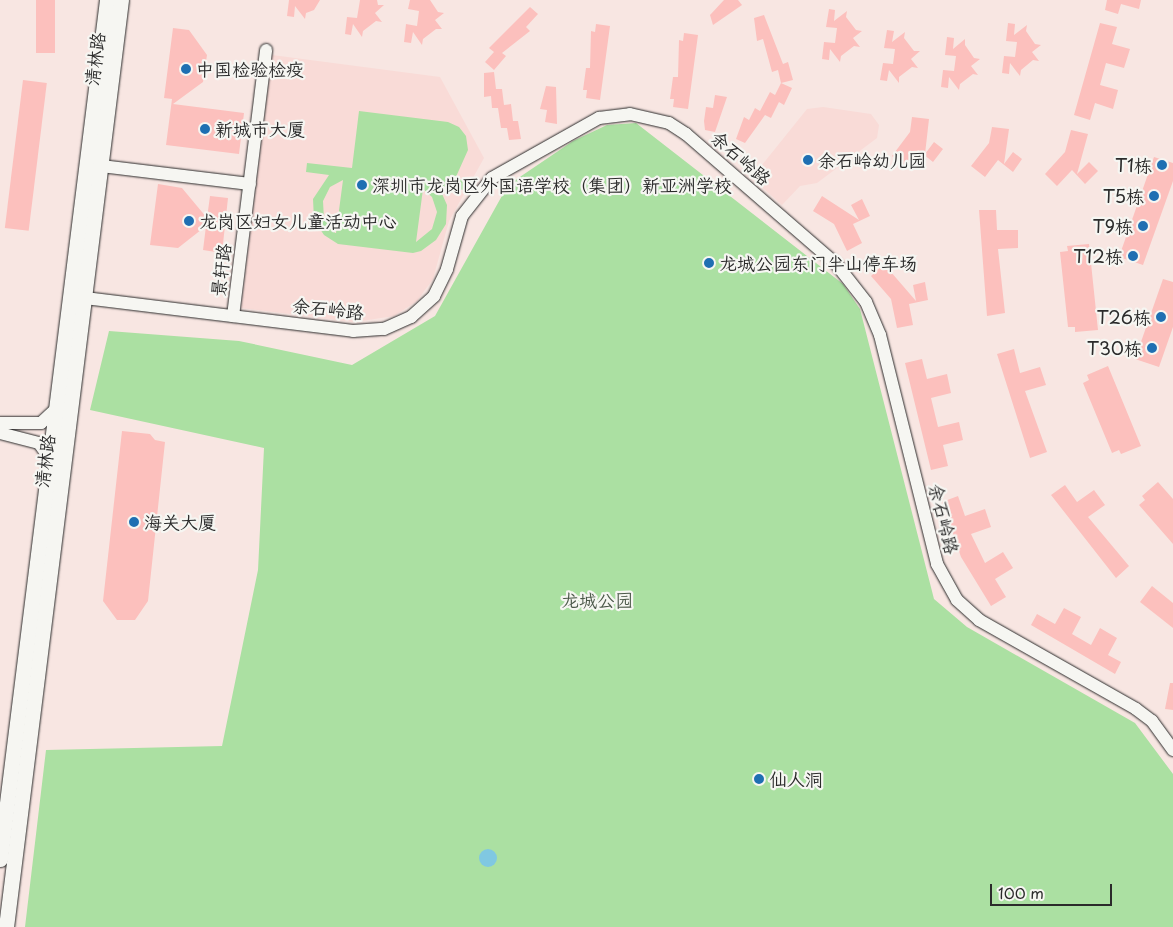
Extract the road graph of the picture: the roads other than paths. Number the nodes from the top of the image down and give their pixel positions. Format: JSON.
{"nodes":[{"id":1,"x":107,"y":0,"type":"edge"},
{"id":2,"x":122,"y":0,"type":"edge"},
{"id":3,"x":266,"y":50,"type":"dead end"},
{"id":4,"x":101,"y":166,"type":"junction"},
{"id":5,"x":250,"y":184,"type":"junction"},
{"id":6,"x":84,"y":298,"type":"junction"},
{"id":7,"x":233,"y":316,"type":"junction"},
{"id":8,"x":56,"y":409,"type":"junction"},
{"id":9,"x":0,"y":424,"type":"edge"},
{"id":10,"x":0,"y":433,"type":"edge"},
{"id":11,"x":50,"y":459,"type":"junction"},
{"id":12,"x":1173,"y":750,"type":"edge"},
{"id":13,"x":11,"y":773,"type":"junction"},
{"id":14,"x":0,"y":796,"type":"edge"},
{"id":15,"x":2,"y":834,"type":"edge"},
{"id":16,"x":16,"y":846,"type":"junction"},
{"id":17,"x":0,"y":857,"type":"edge"},
{"id":18,"x":6,"y":927,"type":"edge"}],
"edges":[{"from":1,"to":8,"type":"main road","name":"清林路"},
{"from":2,"to":4,"type":"main road","name":"清林路"},
{"from":3,"to":5,"type":"street","name":"景轩路"},
{"from":4,"to":5,"type":"street"},
{"from":4,"to":6,"type":"main road","name":"清林路"},
{"from":5,"to":7,"type":"street","name":"景轩路"},
{"from":6,"to":7,"type":"street","name":"余石岭路"},
{"from":6,"to":16,"type":"main road","name":"清林路"},
{"from":7,"to":12,"type":"street","name":"余石岭路"},
{"from":8,"to":9,"type":"street"},
{"from":8,"to":11,"type":"main road","name":"清林路"},
{"from":10,"to":11,"type":"street"},
{"from":11,"to":13,"type":"main road","name":"清林路"},
{"from":13,"to":14,"type":"main road"},
{"from":13,"to":15,"type":"main road","name":"清林路"},
{"from":15,"to":16,"type":"street"},
{"from":15,"to":17,"type":"main road","name":"清林路"},
{"from":16,"to":17,"type":"street"},
{"from":16,"to":18,"type":"main road","name":"清林路"}]}
